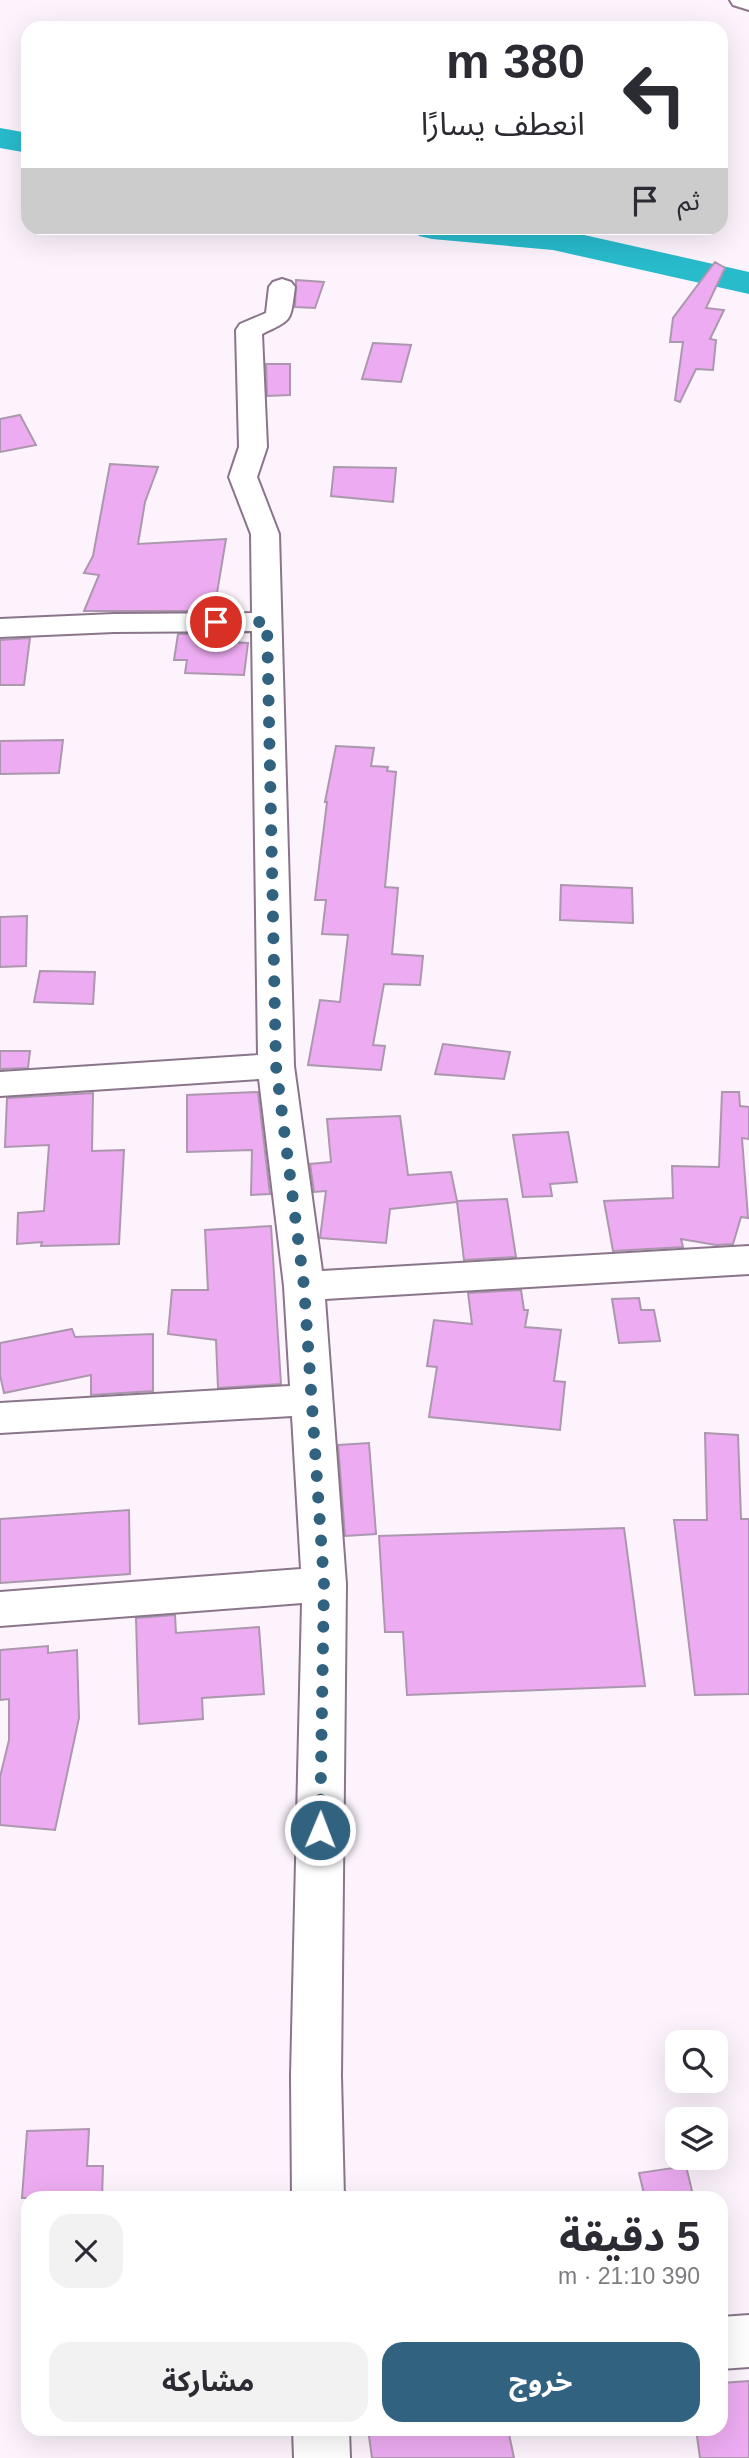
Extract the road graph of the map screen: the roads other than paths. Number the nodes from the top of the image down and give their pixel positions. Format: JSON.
{"nodes":[{"id":1,"x":741,"y":0,"type":"edge"},
{"id":2,"x":749,"y":4,"type":"edge"},
{"id":3,"x":282,"y":286,"type":"dead end"},
{"id":4,"x":267,"y":622,"type":"junction"},
{"id":5,"x":0,"y":628,"type":"edge"},
{"id":6,"x":276,"y":1066,"type":"junction"},
{"id":7,"x":0,"y":1084,"type":"edge"},
{"id":8,"x":749,"y":1260,"type":"edge"},
{"id":9,"x":304,"y":1286,"type":"junction"},
{"id":10,"x":312,"y":1400,"type":"junction"},
{"id":11,"x":0,"y":1418,"type":"edge"},
{"id":12,"x":324,"y":1584,"type":"junction"},
{"id":13,"x":0,"y":1609,"type":"edge"},
{"id":14,"x":318,"y":2191,"type":"edge"},
{"id":15,"x":749,"y":2340,"type":"edge"},
{"id":16,"x":728,"y":2342,"type":"edge"},
{"id":17,"x":321,"y":2436,"type":"edge"},
{"id":18,"x":322,"y":2458,"type":"edge"}],
"edges":[{"from":1,"to":2,"type":"street"},
{"from":3,"to":4,"type":"street"},
{"from":4,"to":5,"type":"street"},
{"from":4,"to":6,"type":"street"},
{"from":6,"to":7,"type":"street"},
{"from":6,"to":9,"type":"street"},
{"from":8,"to":9,"type":"street"},
{"from":9,"to":10,"type":"street"},
{"from":10,"to":11,"type":"street"},
{"from":10,"to":12,"type":"street"},
{"from":12,"to":13,"type":"street"},
{"from":12,"to":14,"type":"street"},
{"from":15,"to":16,"type":"street"},
{"from":17,"to":18,"type":"street"}]}
